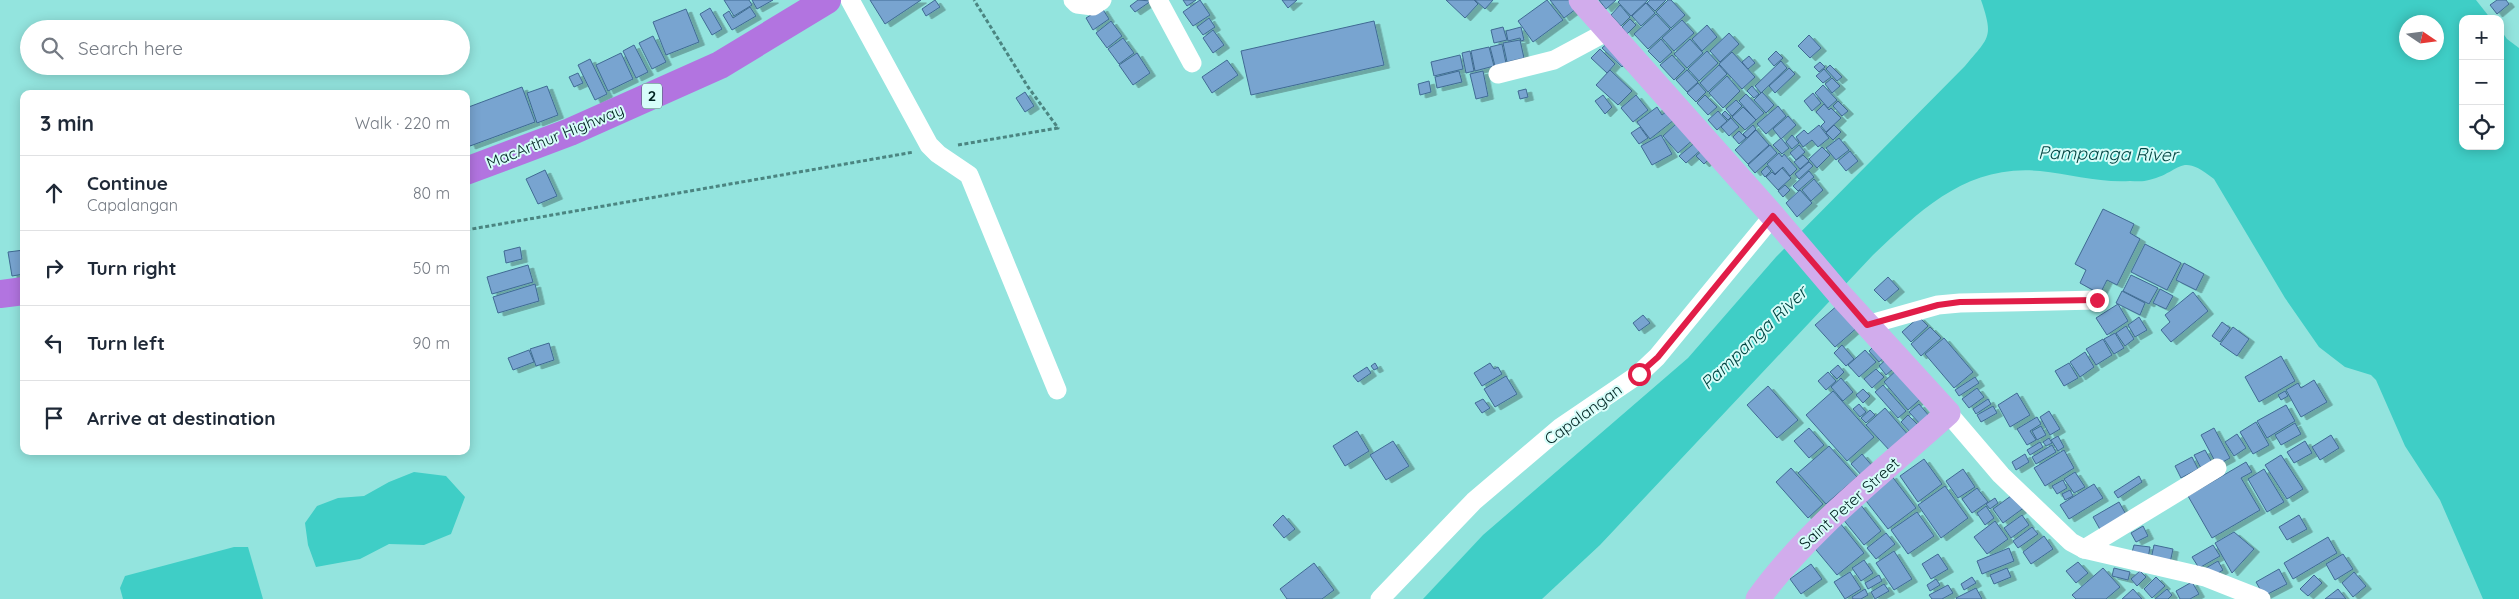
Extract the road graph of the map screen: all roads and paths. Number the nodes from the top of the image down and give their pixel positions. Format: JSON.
{"nodes":[{"id":1,"x":827,"y":0,"type":"edge"},
{"id":2,"x":850,"y":0,"type":"edge"},
{"id":3,"x":974,"y":0,"type":"edge"},
{"id":4,"x":1074,"y":0,"type":"edge"},
{"id":5,"x":1102,"y":0,"type":"edge"},
{"id":6,"x":1158,"y":0,"type":"edge"},
{"id":7,"x":1581,"y":0,"type":"edge"},
{"id":8,"x":1610,"y":30,"type":"junction"},
{"id":9,"x":1192,"y":63,"type":"dead end"},
{"id":10,"x":1498,"y":74,"type":"dead end"},
{"id":11,"x":949,"y":146,"type":"dead end"},
{"id":12,"x":920,"y":152,"type":"dead end"},
{"id":13,"x":470,"y":170,"type":"edge"},
{"id":14,"x":1780,"y":224,"type":"junction"},
{"id":15,"x":470,"y":229,"type":"edge"},
{"id":16,"x":20,"y":292,"type":"edge"},
{"id":17,"x":0,"y":294,"type":"edge"},
{"id":18,"x":2097,"y":300,"type":"dead end"},
{"id":19,"x":1867,"y":325,"type":"junction"},
{"id":20,"x":1057,"y":390,"type":"dead end"},
{"id":21,"x":1948,"y":413,"type":"junction"},
{"id":22,"x":2217,"y":468,"type":"dead end"},
{"id":23,"x":2084,"y":549,"type":"junction"},
{"id":24,"x":1380,"y":599,"type":"edge"},
{"id":25,"x":1758,"y":599,"type":"edge"},
{"id":26,"x":2261,"y":599,"type":"edge"}],
"edges":[{"from":1,"to":13,"type":"highway","name":"MacArthur Highway","number":"2"},
{"from":2,"to":20,"type":"street"},
{"from":3,"to":11,"type":"path"},
{"from":4,"to":5,"type":"street"},
{"from":6,"to":9,"type":"street"},
{"from":7,"to":8,"type":"main road"},
{"from":8,"to":10,"type":"street"},
{"from":8,"to":14,"type":"main road"},
{"from":12,"to":15,"type":"path"},
{"from":14,"to":19,"type":"main road"},
{"from":14,"to":24,"type":"street","name":"Capalangan"},
{"from":16,"to":17,"type":"highway"},
{"from":18,"to":19,"type":"street"},
{"from":19,"to":21,"type":"main road"},
{"from":21,"to":23,"type":"street"},
{"from":21,"to":25,"type":"main road","name":"Saint Peter Street"},
{"from":22,"to":23,"type":"street"},
{"from":23,"to":26,"type":"street"}]}
